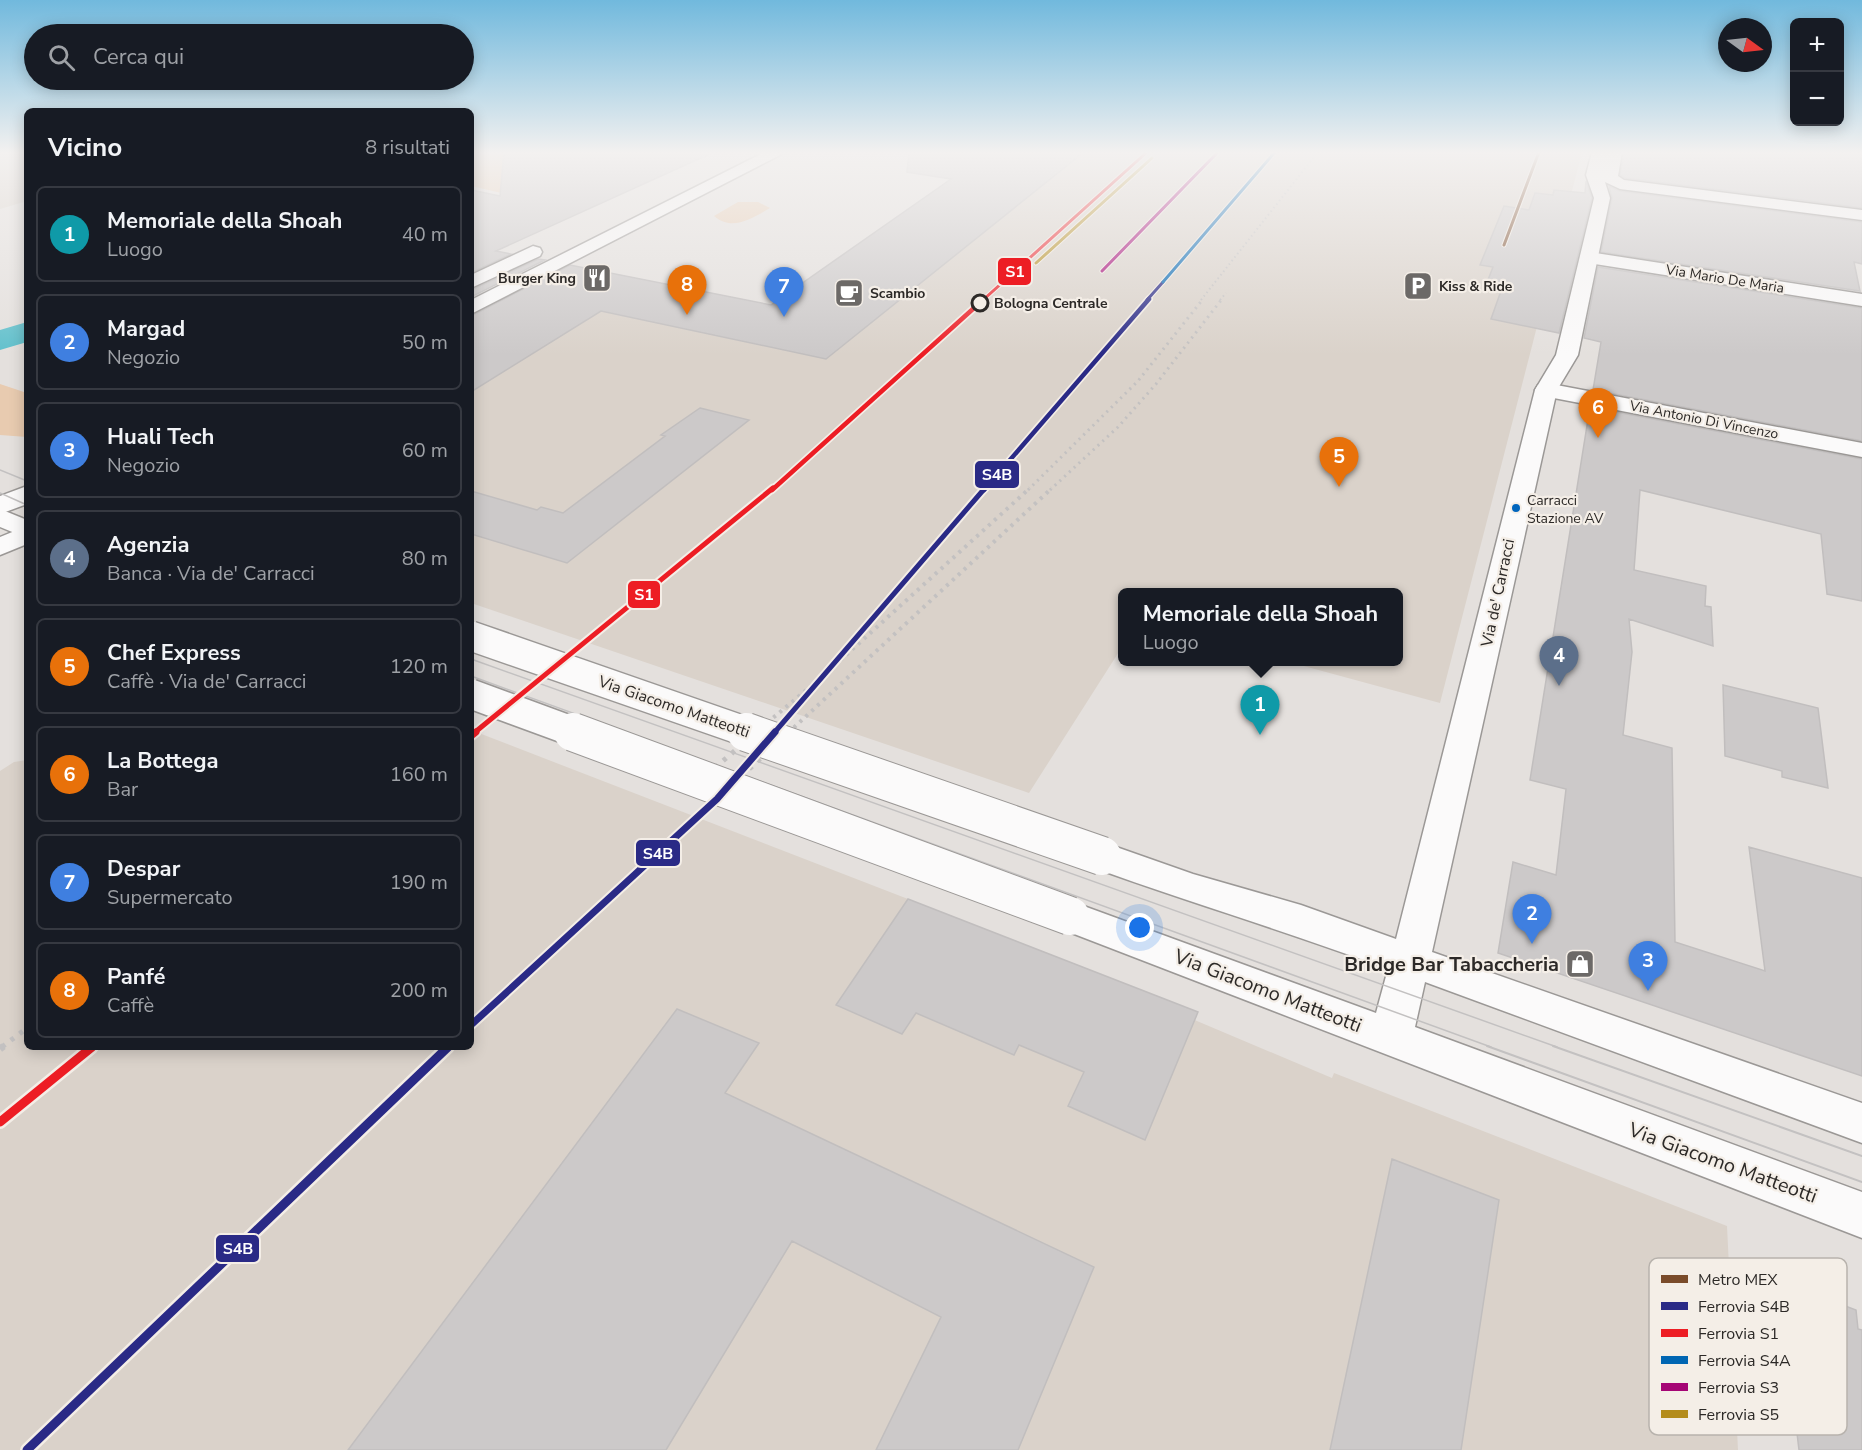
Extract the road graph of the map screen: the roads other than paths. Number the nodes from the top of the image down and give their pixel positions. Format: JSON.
{"nodes":[{"id":1,"x":645,"y":220,"type":"edge"},
{"id":2,"x":1597,"y":220,"type":"edge"},
{"id":3,"x":550,"y":244,"type":"dead end"},
{"id":4,"x":1588,"y":258,"type":"junction"},
{"id":5,"x":474,"y":281,"type":"edge"},
{"id":6,"x":1862,"y":300,"type":"edge"},
{"id":7,"x":474,"y":306,"type":"edge"},
{"id":8,"x":1546,"y":390,"type":"junction"},
{"id":9,"x":1862,"y":450,"type":"edge"},
{"id":10,"x":14,"y":502,"type":"edge"},
{"id":11,"x":24,"y":525,"type":"edge"},
{"id":12,"x":24,"y":534,"type":"edge"},
{"id":13,"x":0,"y":547,"type":"edge"},
{"id":14,"x":474,"y":637,"type":"edge"},
{"id":15,"x":474,"y":695,"type":"edge"},
{"id":16,"x":1411,"y":960,"type":"junction"},
{"id":17,"x":1391,"y":1038,"type":"junction"},
{"id":18,"x":1862,"y":1123,"type":"edge"},
{"id":19,"x":1862,"y":1215,"type":"edge"}],
"edges":[{"from":1,"to":7,"type":"street"},
{"from":2,"to":4,"type":"street","name":"Via de' Carracci"},
{"from":3,"to":5,"type":"street"},
{"from":4,"to":6,"type":"street","name":"Via Mario De Maria"},
{"from":4,"to":8,"type":"street","name":"Via de' Carracci"},
{"from":8,"to":9,"type":"street","name":"Via Antonio Di Vincenzo"},
{"from":8,"to":16,"type":"street","name":"Via de' Carracci"},
{"from":10,"to":11,"type":"street"},
{"from":12,"to":13,"type":"street"},
{"from":14,"to":16,"type":"street","name":"Via Giacomo Matteotti","bridge":true},
{"from":15,"to":17,"type":"street","name":"Via Giacomo Matteotti","bridge":true},
{"from":16,"to":17,"type":"street","name":"Via de' Carracci"},
{"from":16,"to":18,"type":"street","name":"Via Giacomo Matteotti"},
{"from":17,"to":19,"type":"street","name":"Via Giacomo Matteotti"}]}
